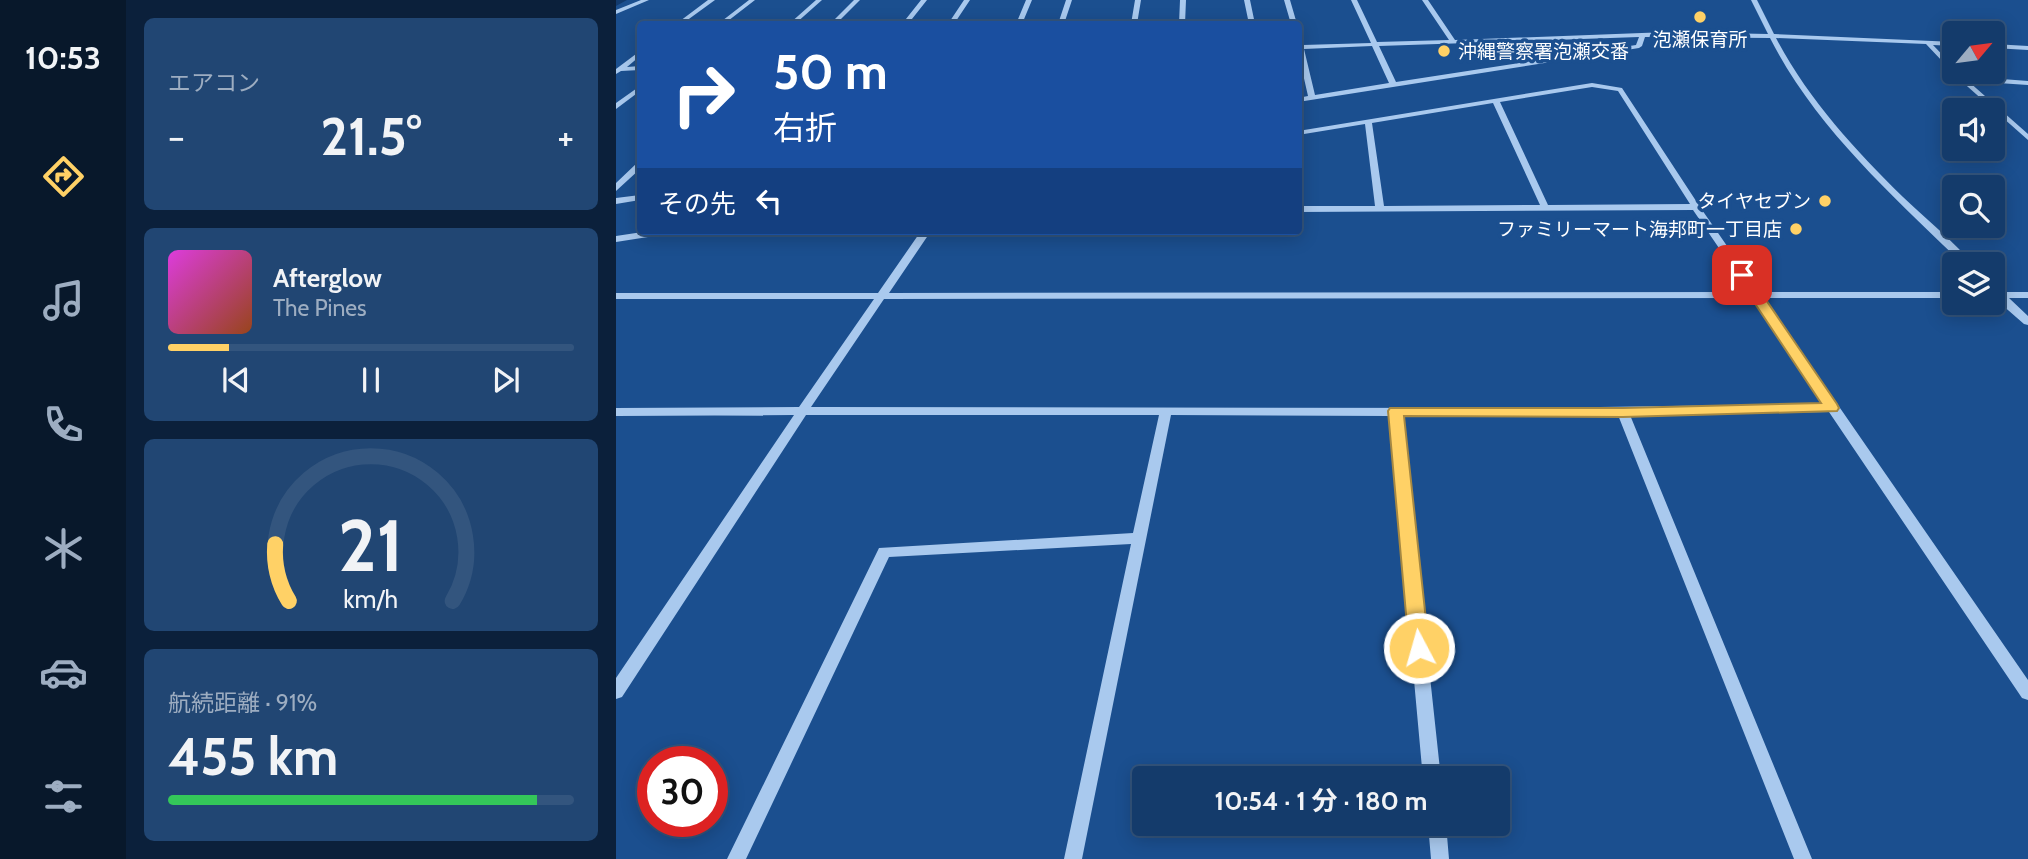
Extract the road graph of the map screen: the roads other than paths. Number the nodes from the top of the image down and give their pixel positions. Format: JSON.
{"nodes":[{"id":1,"x":646,"y":0,"type":"edge"},
{"id":2,"x":712,"y":0,"type":"edge"},
{"id":3,"x":752,"y":0,"type":"edge"},
{"id":4,"x":819,"y":0,"type":"edge"},
{"id":5,"x":857,"y":0,"type":"edge"},
{"id":6,"x":924,"y":0,"type":"edge"},
{"id":7,"x":967,"y":0,"type":"edge"},
{"id":8,"x":1029,"y":0,"type":"edge"},
{"id":9,"x":1069,"y":0,"type":"edge"},
{"id":10,"x":1138,"y":0,"type":"edge"},
{"id":11,"x":1183,"y":0,"type":"edge"},
{"id":12,"x":1247,"y":0,"type":"edge"},
{"id":13,"x":1287,"y":0,"type":"edge"},
{"id":14,"x":1354,"y":0,"type":"edge"},
{"id":15,"x":1425,"y":0,"type":"edge"},
{"id":16,"x":1754,"y":0,"type":"edge"},
{"id":17,"x":616,"y":13,"type":"edge"},
{"id":18,"x":683,"y":21,"type":"edge"},
{"id":19,"x":725,"y":21,"type":"edge"},
{"id":20,"x":795,"y":21,"type":"edge"},
{"id":21,"x":836,"y":21,"type":"edge"},
{"id":22,"x":907,"y":21,"type":"edge"},
{"id":23,"x":953,"y":21,"type":"edge"},
{"id":24,"x":1020,"y":21,"type":"edge"},
{"id":25,"x":1062,"y":21,"type":"edge"},
{"id":26,"x":1134,"y":21,"type":"edge"},
{"id":27,"x":1182,"y":21,"type":"edge"},
{"id":28,"x":1251,"y":21,"type":"edge"},
{"id":29,"x":1293,"y":21,"type":"edge"},
{"id":30,"x":1643,"y":35,"type":"junction"},
{"id":31,"x":1769,"y":35,"type":"junction"},
{"id":32,"x":1453,"y":41,"type":"junction"},
{"id":33,"x":1927,"y":42,"type":"junction"},
{"id":34,"x":1942,"y":43,"type":"edge"},
{"id":35,"x":1302,"y":44,"type":"edge"},
{"id":36,"x":1374,"y":44,"type":"junction"},
{"id":37,"x":2006,"y":47,"type":"edge"},
{"id":38,"x":2028,"y":48,"type":"edge"},
{"id":39,"x":637,"y":55,"type":"edge"},
{"id":40,"x":1302,"y":56,"type":"edge"},
{"id":41,"x":1942,"y":58,"type":"edge"},
{"id":42,"x":637,"y":68,"type":"edge"},
{"id":43,"x":617,"y":70,"type":"edge"},
{"id":44,"x":2006,"y":81,"type":"edge"},
{"id":45,"x":2028,"y":83,"type":"edge"},
{"id":46,"x":1968,"y":84,"type":"edge"},
{"id":47,"x":1394,"y":86,"type":"junction"},
{"id":48,"x":637,"y":90,"type":"edge"},
{"id":49,"x":1312,"y":98,"type":"junction"},
{"id":50,"x":1302,"y":99,"type":"edge"},
{"id":51,"x":1496,"y":101,"type":"junction"},
{"id":52,"x":616,"y":107,"type":"edge"},
{"id":53,"x":1368,"y":122,"type":"junction"},
{"id":54,"x":1302,"y":132,"type":"edge"},
{"id":55,"x":2028,"y":138,"type":"edge"},
{"id":56,"x":637,"y":168,"type":"edge"},
{"id":57,"x":616,"y":188,"type":"edge"},
{"id":58,"x":637,"y":198,"type":"edge"},
{"id":59,"x":616,"y":201,"type":"edge"},
{"id":60,"x":1545,"y":207,"type":"junction"},
{"id":61,"x":1696,"y":207,"type":"junction"},
{"id":62,"x":1380,"y":208,"type":"junction"},
{"id":63,"x":1302,"y":209,"type":"edge"},
{"id":64,"x":642,"y":235,"type":"edge"},
{"id":65,"x":923,"y":235,"type":"edge"},
{"id":66,"x":616,"y":239,"type":"edge"},
{"id":67,"x":1956,"y":252,"type":"edge"},
{"id":68,"x":1755,"y":293,"type":"junction"},
{"id":69,"x":2005,"y":294,"type":"edge"},
{"id":70,"x":1942,"y":295,"type":"edge"},
{"id":71,"x":2028,"y":295,"type":"edge"},
{"id":72,"x":616,"y":296,"type":"edge"},
{"id":73,"x":882,"y":296,"type":"junction"},
{"id":74,"x":2005,"y":302,"type":"edge"},
{"id":75,"x":2028,"y":322,"type":"edge"},
{"id":76,"x":1832,"y":408,"type":"junction"},
{"id":77,"x":803,"y":410,"type":"junction"},
{"id":78,"x":1395,"y":411,"type":"junction"},
{"id":79,"x":616,"y":412,"type":"edge"},
{"id":80,"x":1623,"y":412,"type":"junction"},
{"id":81,"x":1165,"y":414,"type":"junction"},
{"id":82,"x":1139,"y":537,"type":"junction"},
{"id":83,"x":616,"y":692,"type":"edge"},
{"id":84,"x":2028,"y":693,"type":"edge"},
{"id":85,"x":1431,"y":766,"type":"edge"},
{"id":86,"x":1438,"y":836,"type":"edge"},
{"id":87,"x":736,"y":859,"type":"edge"},
{"id":88,"x":1073,"y":859,"type":"edge"},
{"id":89,"x":1440,"y":859,"type":"edge"},
{"id":90,"x":1802,"y":859,"type":"edge"}],
"edges":[{"from":1,"to":17,"type":"street"},
{"from":2,"to":18,"type":"street"},
{"from":3,"to":19,"type":"street"},
{"from":4,"to":20,"type":"street"},
{"from":5,"to":21,"type":"street"},
{"from":6,"to":22,"type":"street"},
{"from":7,"to":23,"type":"street"},
{"from":8,"to":24,"type":"street"},
{"from":9,"to":25,"type":"street"},
{"from":10,"to":26,"type":"street"},
{"from":11,"to":27,"type":"street"},
{"from":12,"to":28,"type":"street"},
{"from":13,"to":29,"type":"street"},
{"from":14,"to":36,"type":"street"},
{"from":15,"to":32,"type":"street"},
{"from":16,"to":31,"type":"street"},
{"from":30,"to":31,"type":"street"},
{"from":30,"to":32,"type":"street"},
{"from":30,"to":47,"type":"street"},
{"from":31,"to":33,"type":"street"},
{"from":31,"to":67,"type":"street"},
{"from":32,"to":36,"type":"street"},
{"from":33,"to":34,"type":"street"},
{"from":33,"to":41,"type":"street"},
{"from":35,"to":36,"type":"street"},
{"from":36,"to":47,"type":"street"},
{"from":37,"to":38,"type":"street"},
{"from":39,"to":43,"type":"street"},
{"from":40,"to":49,"type":"street"},
{"from":42,"to":43,"type":"street"},
{"from":44,"to":45,"type":"street"},
{"from":46,"to":55,"type":"street"},
{"from":47,"to":49,"type":"street"},
{"from":48,"to":52,"type":"street"},
{"from":49,"to":50,"type":"street"},
{"from":51,"to":53,"type":"street"},
{"from":51,"to":60,"type":"street"},
{"from":51,"to":61,"type":"street"},
{"from":53,"to":54,"type":"street"},
{"from":53,"to":62,"type":"street"},
{"from":56,"to":57,"type":"street"},
{"from":58,"to":59,"type":"street"},
{"from":60,"to":61,"type":"street"},
{"from":60,"to":62,"type":"street"},
{"from":61,"to":68,"type":"street"},
{"from":62,"to":63,"type":"street"},
{"from":64,"to":66,"type":"street"},
{"from":65,"to":73,"type":"street"},
{"from":68,"to":70,"type":"street"},
{"from":68,"to":73,"type":"street"},
{"from":68,"to":76,"type":"street"},
{"from":69,"to":71,"type":"street"},
{"from":72,"to":73,"type":"street"},
{"from":73,"to":77,"type":"street"},
{"from":74,"to":75,"type":"street"},
{"from":76,"to":80,"type":"street"},
{"from":76,"to":84,"type":"street"},
{"from":77,"to":79,"type":"street"},
{"from":77,"to":81,"type":"street"},
{"from":77,"to":83,"type":"street"},
{"from":78,"to":80,"type":"street"},
{"from":78,"to":81,"type":"street"},
{"from":78,"to":85,"type":"street"},
{"from":80,"to":90,"type":"street"},
{"from":81,"to":82,"type":"street"},
{"from":82,"to":87,"type":"street"},
{"from":82,"to":88,"type":"street"},
{"from":86,"to":89,"type":"street"}]}
